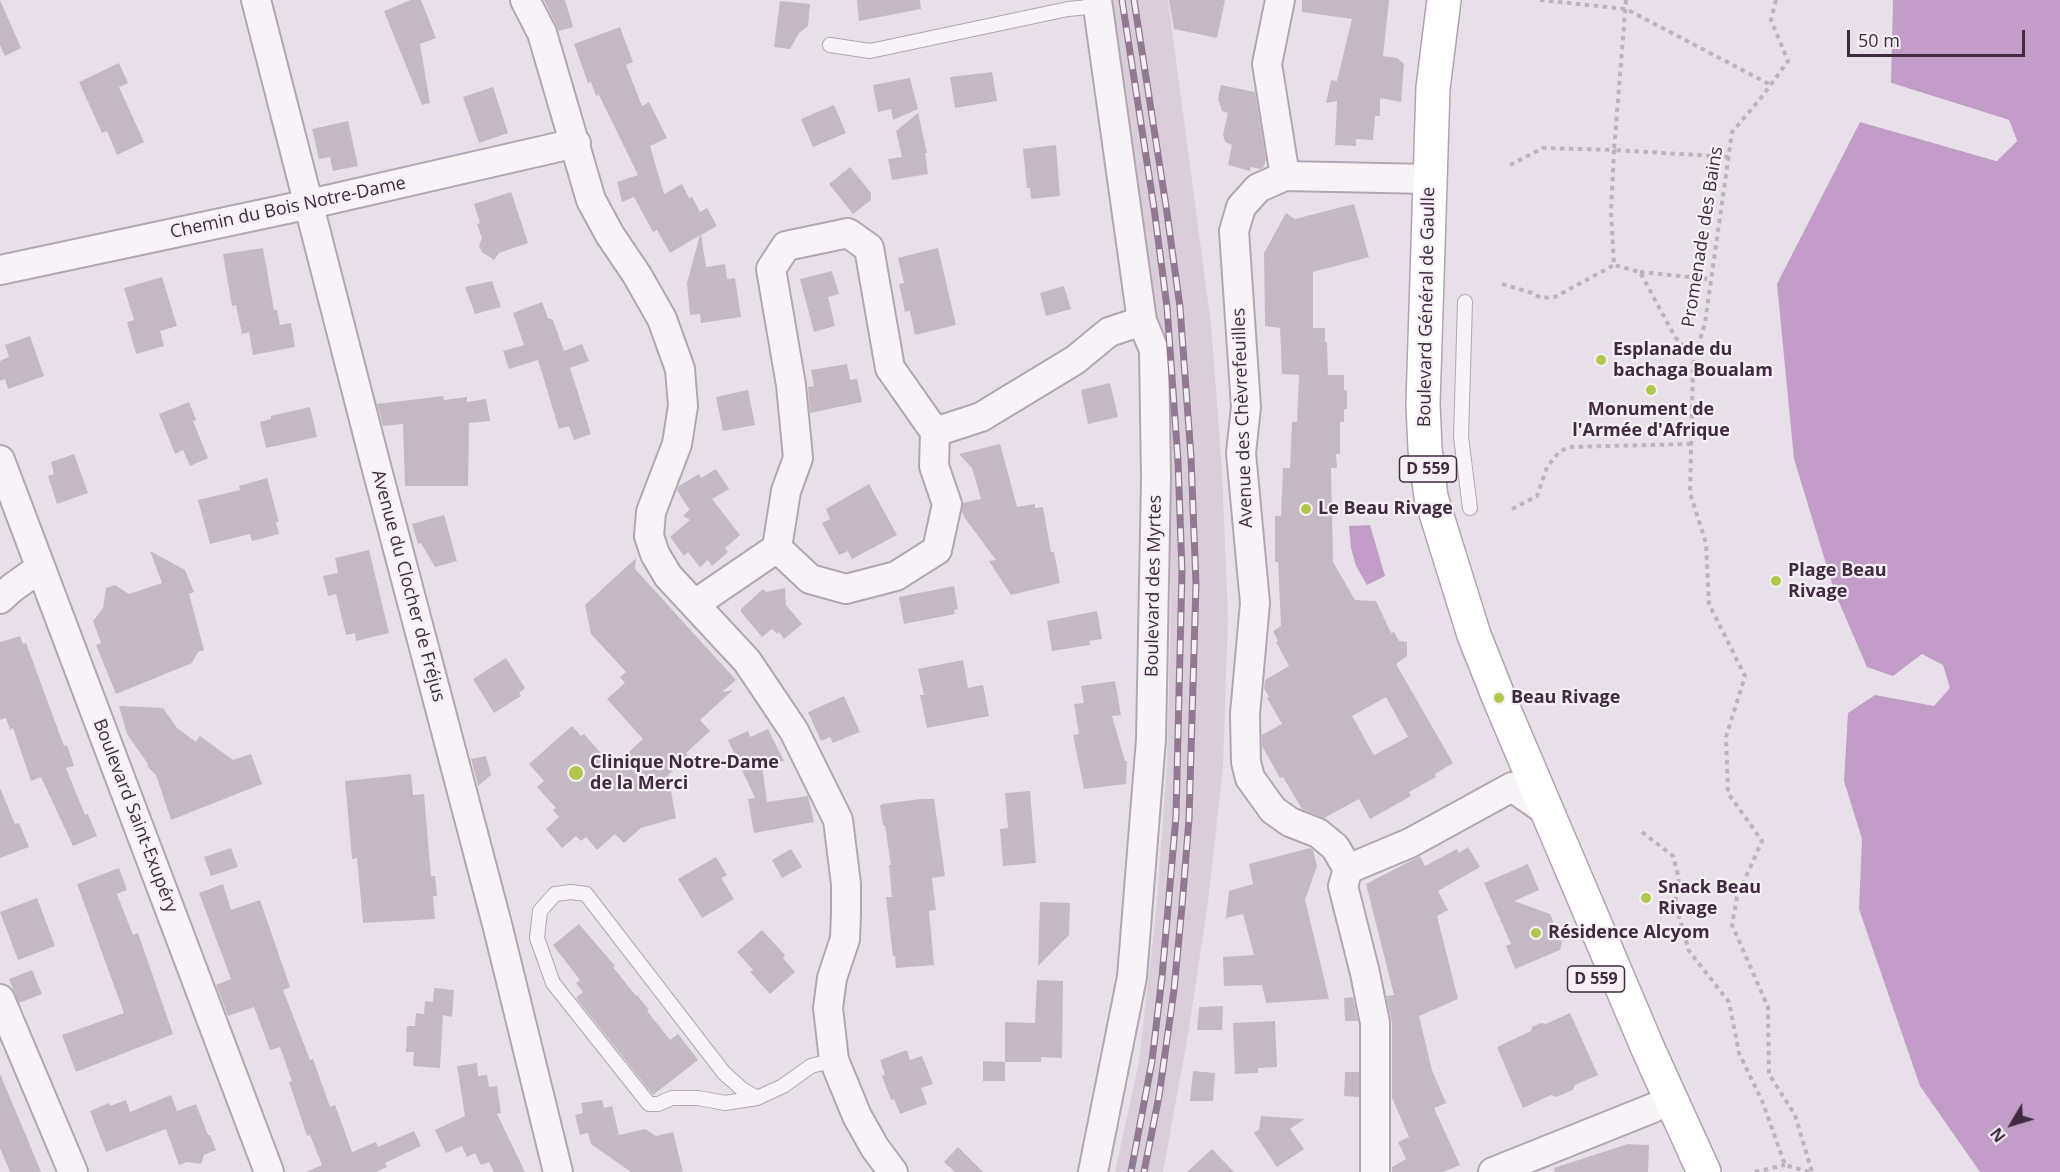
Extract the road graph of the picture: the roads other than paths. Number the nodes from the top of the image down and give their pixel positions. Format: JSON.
{"nodes":[{"id":1,"x":256,"y":0,"type":"edge"},
{"id":2,"x":525,"y":0,"type":"edge"},
{"id":3,"x":1280,"y":0,"type":"edge"},
{"id":4,"x":1424,"y":0,"type":"edge"},
{"id":5,"x":1444,"y":0,"type":"edge"},
{"id":6,"x":1097,"y":3,"type":"edge"},
{"id":7,"x":830,"y":45,"type":"dead end"},
{"id":8,"x":576,"y":143,"type":"junction"},
{"id":9,"x":1285,"y":176,"type":"junction"},
{"id":10,"x":1420,"y":179,"type":"junction"},
{"id":11,"x":310,"y":204,"type":"junction"},
{"id":12,"x":0,"y":270,"type":"edge"},
{"id":13,"x":1465,"y":302,"type":"dead end"},
{"id":14,"x":1142,"y":321,"type":"junction"},
{"id":15,"x":935,"y":432,"type":"junction"},
{"id":16,"x":0,"y":460,"type":"edge"},
{"id":17,"x":1470,"y":508,"type":"dead end"},
{"id":18,"x":777,"y":548,"type":"junction"},
{"id":19,"x":40,"y":568,"type":"junction"},
{"id":20,"x":0,"y":599,"type":"edge"},
{"id":21,"x":695,"y":604,"type":"junction"},
{"id":22,"x":1512,"y":787,"type":"junction"},
{"id":23,"x":1545,"y":810,"type":"junction"},
{"id":24,"x":1347,"y":869,"type":"junction"},
{"id":25,"x":0,"y":999,"type":"edge"},
{"id":26,"x":834,"y":1060,"type":"junction"},
{"id":27,"x":757,"y":1098,"type":"junction"},
{"id":28,"x":1653,"y":1108,"type":"junction"},
{"id":29,"x":1509,"y":1169,"type":"edge"},
{"id":30,"x":73,"y":1172,"type":"edge"},
{"id":31,"x":269,"y":1172,"type":"edge"},
{"id":32,"x":558,"y":1172,"type":"edge"},
{"id":33,"x":893,"y":1172,"type":"edge"},
{"id":34,"x":1094,"y":1172,"type":"edge"},
{"id":35,"x":1376,"y":1172,"type":"edge"},
{"id":36,"x":1679,"y":1172,"type":"edge"},
{"id":37,"x":1704,"y":1172,"type":"edge"}],
"edges":[{"from":1,"to":11,"type":"street","name":"Avenue du Clocher de Fréjus"},
{"from":2,"to":8,"type":"street"},
{"from":3,"to":9,"type":"street"},
{"from":4,"to":10,"type":"main road","name":"Boulevard Général de Gaulle","number":"D 559"},
{"from":5,"to":10,"type":"main road","name":"Boulevard Général de Gaulle","number":"D 559"},
{"from":6,"to":7,"type":"lane"},
{"from":6,"to":14,"type":"street","name":"Boulevard des Myrtes"},
{"from":8,"to":11,"type":"street","name":"Chemin du Bois Notre-Dame"},
{"from":8,"to":21,"type":"street"},
{"from":9,"to":10,"type":"street"},
{"from":9,"to":24,"type":"street","name":"Avenue des Chèvrefeuilles"},
{"from":10,"to":22,"type":"main road","name":"Boulevard Général de Gaulle","number":"D 559"},
{"from":10,"to":23,"type":"main road","name":"Boulevard Général de Gaulle","number":"D 559"},
{"from":11,"to":12,"type":"street","name":"Chemin du Bois Notre-Dame"},
{"from":11,"to":32,"type":"street","name":"Avenue du Clocher de Fréjus"},
{"from":13,"to":17,"type":"lane"},
{"from":14,"to":15,"type":"street"},
{"from":14,"to":34,"type":"street","name":"Boulevard des Myrtes"},
{"from":15,"to":18,"type":"street"},
{"from":15,"to":18,"type":"street"},
{"from":16,"to":19,"type":"street","name":"Boulevard Saint-Exupéry"},
{"from":18,"to":21,"type":"street"},
{"from":19,"to":20,"type":"street"},
{"from":19,"to":31,"type":"street","name":"Boulevard Saint-Exupéry"},
{"from":21,"to":26,"type":"street"},
{"from":22,"to":23,"type":"street"},
{"from":22,"to":24,"type":"street"},
{"from":22,"to":28,"type":"main road","name":"Boulevard Général de Gaulle","number":"D 559"},
{"from":23,"to":37,"type":"main road","name":"Boulevard Général de Gaulle","number":"D 559"},
{"from":24,"to":35,"type":"street"},
{"from":25,"to":30,"type":"street"},
{"from":26,"to":27,"type":"lane"},
{"from":26,"to":33,"type":"street"},
{"from":27,"to":27,"type":"lane"},
{"from":28,"to":29,"type":"street"},
{"from":28,"to":36,"type":"main road","name":"Boulevard Général de Gaulle","number":"D 559"}]}
